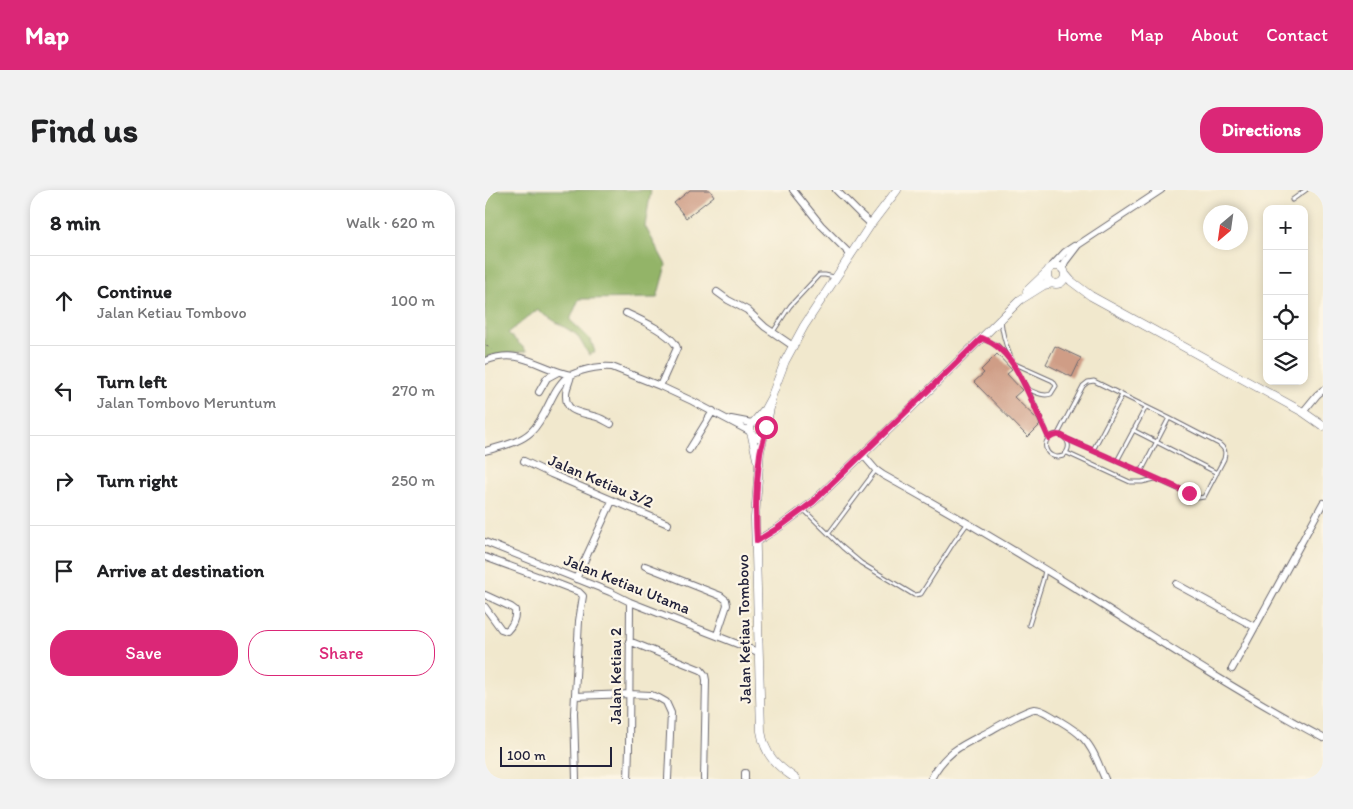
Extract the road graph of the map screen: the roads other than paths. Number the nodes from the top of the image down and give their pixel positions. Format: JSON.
{"nodes":[{"id":1,"x":793,"y":190,"type":"edge"},
{"id":2,"x":836,"y":190,"type":"edge"},
{"id":3,"x":897,"y":190,"type":"edge"},
{"id":4,"x":1161,"y":190,"type":"edge"},
{"id":5,"x":1305,"y":190,"type":"edge"},
{"id":6,"x":1292,"y":200,"type":"dead end"},
{"id":7,"x":871,"y":224,"type":"junction"},
{"id":8,"x":1078,"y":245,"type":"junction"},
{"id":9,"x":851,"y":255,"type":"junction"},
{"id":10,"x":1049,"y":269,"type":"junction"},
{"id":11,"x":1064,"y":272,"type":"junction"},
{"id":12,"x":836,"y":277,"type":"junction"},
{"id":13,"x":1056,"y":283,"type":"junction"},
{"id":14,"x":717,"y":292,"type":"dead end"},
{"id":15,"x":1091,"y":296,"type":"junction"},
{"id":16,"x":1020,"y":300,"type":"junction"},
{"id":17,"x":626,"y":313,"type":"dead end"},
{"id":18,"x":1001,"y":320,"type":"junction"},
{"id":19,"x":773,"y":332,"type":"junction"},
{"id":20,"x":982,"y":338,"type":"junction"},
{"id":21,"x":793,"y":346,"type":"junction"},
{"id":22,"x":485,"y":361,"type":"edge"},
{"id":23,"x":1012,"y":361,"type":"junction"},
{"id":24,"x":558,"y":372,"type":"junction"},
{"id":25,"x":571,"y":375,"type":"junction"},
{"id":26,"x":660,"y":386,"type":"junction"},
{"id":27,"x":1027,"y":389,"type":"junction"},
{"id":28,"x":1323,"y":390,"type":"edge"},
{"id":29,"x":539,"y":392,"type":"dead end"},
{"id":30,"x":1122,"y":395,"type":"junction"},
{"id":31,"x":771,"y":398,"type":"junction"},
{"id":32,"x":1146,"y":407,"type":"junction"},
{"id":33,"x":713,"y":411,"type":"junction"},
{"id":34,"x":1303,"y":412,"type":"junction"},
{"id":35,"x":723,"y":416,"type":"junction"},
{"id":36,"x":1169,"y":418,"type":"junction"},
{"id":37,"x":753,"y":422,"type":"junction"},
{"id":38,"x":611,"y":424,"type":"dead end"},
{"id":39,"x":1323,"y":426,"type":"edge"},
{"id":40,"x":1133,"y":430,"type":"junction"},
{"id":41,"x":765,"y":431,"type":"junction"},
{"id":42,"x":751,"y":433,"type":"junction"},
{"id":43,"x":1058,"y":434,"type":"junction"},
{"id":44,"x":1049,"y":438,"type":"junction"},
{"id":45,"x":1067,"y":439,"type":"junction"},
{"id":46,"x":1156,"y":442,"type":"junction"},
{"id":47,"x":689,"y":450,"type":"dead end"},
{"id":48,"x":1093,"y":450,"type":"junction"},
{"id":49,"x":485,"y":451,"type":"edge"},
{"id":50,"x":1067,"y":453,"type":"junction"},
{"id":51,"x":863,"y":455,"type":"junction"},
{"id":52,"x":1117,"y":461,"type":"junction"},
{"id":53,"x":524,"y":462,"type":"dead end"},
{"id":54,"x":759,"y":464,"type":"junction"},
{"id":55,"x":876,"y":470,"type":"junction"},
{"id":56,"x":1141,"y":472,"type":"junction"},
{"id":57,"x":1217,"y":473,"type":"junction"},
{"id":58,"x":1156,"y":479,"type":"junction"},
{"id":59,"x":612,"y":501,"type":"junction"},
{"id":60,"x":1323,"y":503,"type":"edge"},
{"id":61,"x":804,"y":509,"type":"junction"},
{"id":62,"x":968,"y":523,"type":"junction"},
{"id":63,"x":668,"y":524,"type":"dead end"},
{"id":64,"x":829,"y":534,"type":"junction"},
{"id":65,"x":757,"y":541,"type":"junction"},
{"id":66,"x":485,"y":542,"type":"edge"},
{"id":67,"x":485,"y":557,"type":"edge"},
{"id":68,"x":645,"y":566,"type":"dead end"},
{"id":69,"x":1045,"y":570,"type":"junction"},
{"id":70,"x":576,"y":579,"type":"junction"},
{"id":71,"x":1176,"y":584,"type":"dead end"},
{"id":72,"x":485,"y":596,"type":"edge"},
{"id":73,"x":630,"y":602,"type":"junction"},
{"id":74,"x":485,"y":607,"type":"edge"},
{"id":75,"x":1029,"y":625,"type":"dead end"},
{"id":76,"x":1255,"y":627,"type":"junction"},
{"id":77,"x":717,"y":636,"type":"junction"},
{"id":78,"x":629,"y":640,"type":"junction"},
{"id":79,"x":758,"y":652,"type":"junction"},
{"id":80,"x":1232,"y":668,"type":"dead end"},
{"id":81,"x":629,"y":694,"type":"junction"},
{"id":82,"x":575,"y":696,"type":"junction"},
{"id":83,"x":1323,"y":738,"type":"edge"},
{"id":84,"x":576,"y":779,"type":"edge"},
{"id":85,"x":628,"y":779,"type":"edge"},
{"id":86,"x":669,"y":779,"type":"edge"},
{"id":87,"x":704,"y":779,"type":"edge"},
{"id":88,"x":796,"y":779,"type":"edge"},
{"id":89,"x":931,"y":779,"type":"edge"},
{"id":90,"x":1105,"y":779,"type":"edge"}],
"edges":[{"from":1,"to":9,"type":"street"},
{"from":2,"to":7,"type":"street"},
{"from":3,"to":7,"type":"street","name":"Jalan Ketiau Tombovo"},
{"from":4,"to":8,"type":"street"},
{"from":5,"to":6,"type":"lane"},
{"from":7,"to":9,"type":"street","name":"Jalan Ketiau Tombovo"},
{"from":8,"to":10,"type":"street"},
{"from":8,"to":11,"type":"street"},
{"from":9,"to":12,"type":"street","name":"Jalan Ketiau Tombovo"},
{"from":10,"to":11,"type":"street"},
{"from":10,"to":13,"type":"street"},
{"from":10,"to":16,"type":"street"},
{"from":11,"to":13,"type":"street"},
{"from":11,"to":15,"type":"street"},
{"from":12,"to":19,"type":"lane"},
{"from":12,"to":21,"type":"street","name":"Jalan Ketiau Tombovo"},
{"from":13,"to":15,"type":"street"},
{"from":13,"to":16,"type":"street"},
{"from":14,"to":19,"type":"street"},
{"from":15,"to":34,"type":"street"},
{"from":16,"to":18,"type":"street"},
{"from":17,"to":26,"type":"street"},
{"from":18,"to":20,"type":"street"},
{"from":18,"to":23,"type":"lane"},
{"from":19,"to":21,"type":"street"},
{"from":20,"to":23,"type":"lane"},
{"from":20,"to":51,"type":"street"},
{"from":21,"to":31,"type":"street","name":"Jalan Ketiau Tombovo"},
{"from":22,"to":24,"type":"street"},
{"from":23,"to":27,"type":"lane"},
{"from":23,"to":27,"type":"lane"},
{"from":24,"to":25,"type":"street"},
{"from":24,"to":29,"type":"street"},
{"from":25,"to":26,"type":"street"},
{"from":25,"to":38,"type":"street"},
{"from":25,"to":49,"type":"street"},
{"from":26,"to":33,"type":"street"},
{"from":27,"to":44,"type":"lane"},
{"from":28,"to":34,"type":"street"},
{"from":30,"to":32,"type":"lane"},
{"from":30,"to":43,"type":"lane"},
{"from":30,"to":48,"type":"lane"},
{"from":31,"to":37,"type":"street","name":"Jalan Ketiau Tombovo"},
{"from":31,"to":41,"type":"street","name":"Jalan Ketiau Tombovo"},
{"from":32,"to":36,"type":"lane"},
{"from":32,"to":40,"type":"lane"},
{"from":33,"to":35,"type":"street"},
{"from":33,"to":47,"type":"street"},
{"from":34,"to":39,"type":"street"},
{"from":35,"to":37,"type":"street"},
{"from":35,"to":42,"type":"street"},
{"from":36,"to":46,"type":"lane"},
{"from":36,"to":57,"type":"lane"},
{"from":37,"to":41,"type":"street"},
{"from":37,"to":42,"type":"street"},
{"from":40,"to":46,"type":"lane"},
{"from":40,"to":52,"type":"lane"},
{"from":41,"to":42,"type":"street"},
{"from":41,"to":54,"type":"street","name":"Jalan Ketiau Tombovo"},
{"from":42,"to":54,"type":"street","name":"Jalan Ketiau Tombovo"},
{"from":43,"to":44,"type":"lane"},
{"from":43,"to":45,"type":"lane"},
{"from":44,"to":50,"type":"lane"},
{"from":45,"to":48,"type":"lane"},
{"from":45,"to":50,"type":"lane"},
{"from":46,"to":56,"type":"lane"},
{"from":46,"to":57,"type":"lane"},
{"from":48,"to":52,"type":"lane"},
{"from":50,"to":58,"type":"lane"},
{"from":51,"to":55,"type":"street"},
{"from":51,"to":61,"type":"street"},
{"from":52,"to":56,"type":"lane"},
{"from":53,"to":59,"type":"street","name":"Jalan Ketiau 3/2"},
{"from":54,"to":65,"type":"street","name":"Jalan Ketiau Tombovo"},
{"from":55,"to":62,"type":"street"},
{"from":55,"to":64,"type":"lane"},
{"from":56,"to":58,"type":"lane"},
{"from":57,"to":58,"type":"lane"},
{"from":59,"to":63,"type":"street","name":"Jalan Ketiau 3/2"},
{"from":59,"to":70,"type":"street"},
{"from":60,"to":76,"type":"street"},
{"from":61,"to":64,"type":"lane"},
{"from":61,"to":65,"type":"street"},
{"from":62,"to":64,"type":"lane"},
{"from":62,"to":69,"type":"street"},
{"from":65,"to":79,"type":"street","name":"Jalan Ketiau Tombovo"},
{"from":66,"to":70,"type":"street","name":"Jalan Ketiau Utama"},
{"from":67,"to":82,"type":"street"},
{"from":68,"to":77,"type":"street"},
{"from":69,"to":75,"type":"lane"},
{"from":69,"to":83,"type":"street"},
{"from":70,"to":73,"type":"street","name":"Jalan Ketiau Utama"},
{"from":71,"to":76,"type":"street"},
{"from":72,"to":74,"type":"street"},
{"from":73,"to":77,"type":"street","name":"Jalan Ketiau Utama"},
{"from":73,"to":78,"type":"street","name":"Jalan Ketiau 2"},
{"from":76,"to":80,"type":"street"},
{"from":77,"to":79,"type":"street","name":"Jalan Ketiau Utama"},
{"from":78,"to":81,"type":"street","name":"Jalan Ketiau 2"},
{"from":78,"to":87,"type":"street"},
{"from":79,"to":88,"type":"street","name":"Jalan Ketiau Tombovo"},
{"from":81,"to":82,"type":"street"},
{"from":81,"to":85,"type":"street","name":"Jalan Ketiau 2"},
{"from":81,"to":86,"type":"street"},
{"from":82,"to":84,"type":"street"},
{"from":89,"to":90,"type":"street"}]}
